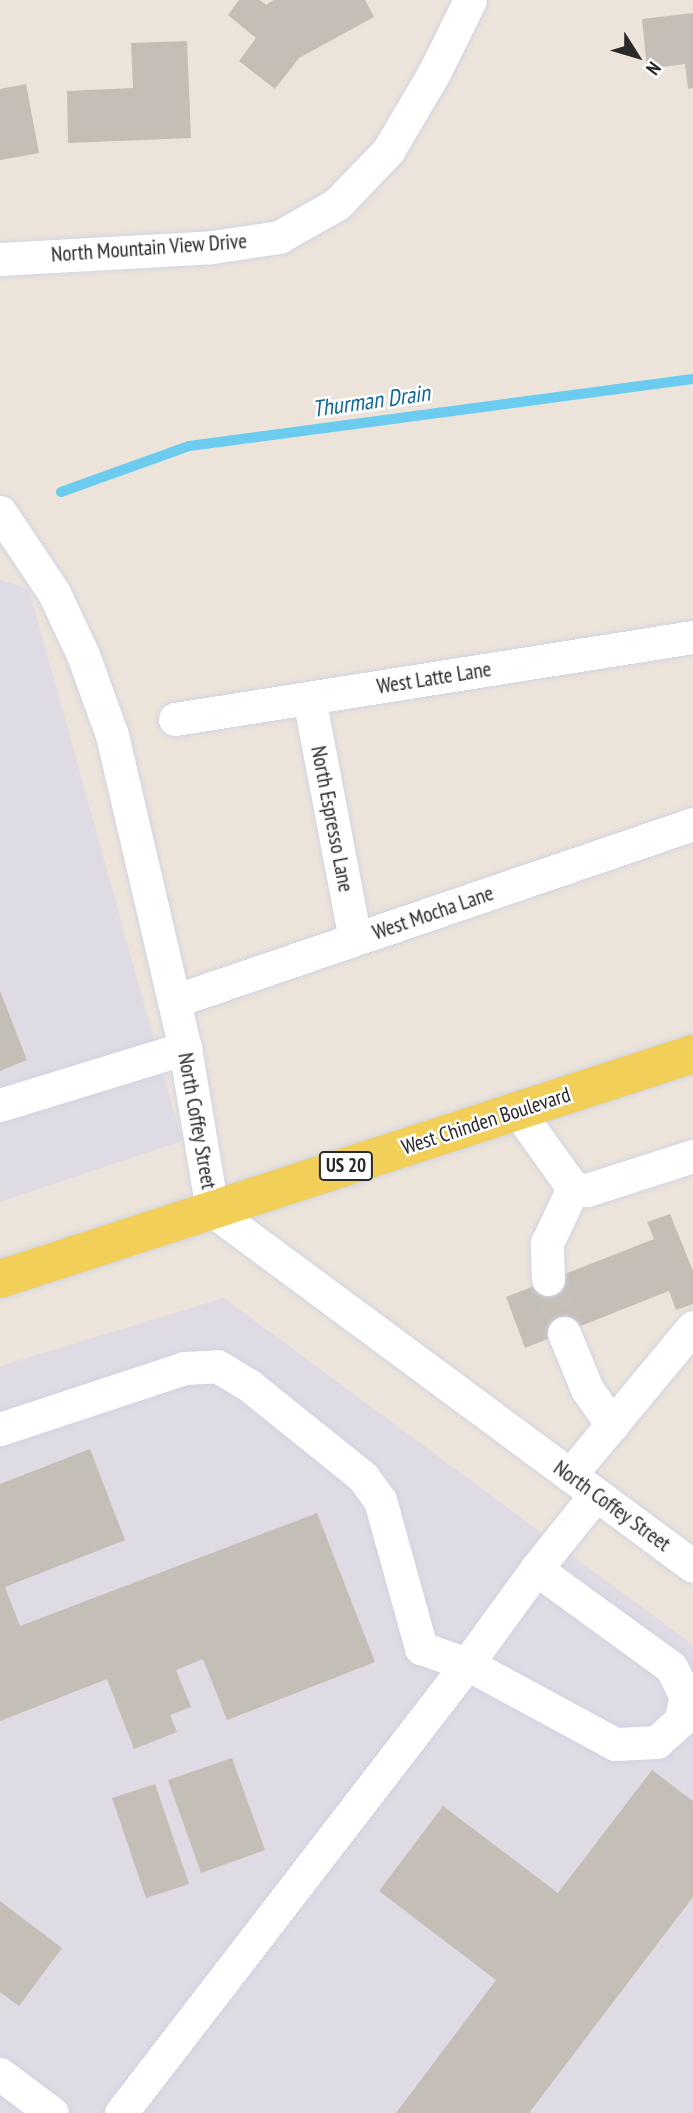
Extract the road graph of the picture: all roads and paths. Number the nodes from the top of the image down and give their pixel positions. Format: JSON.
{"nodes":[{"id":1,"x":470,"y":0,"type":"edge"},
{"id":2,"x":0,"y":259,"type":"edge"},
{"id":3,"x":0,"y":512,"type":"edge"},
{"id":4,"x":693,"y":637,"type":"edge"},
{"id":5,"x":309,"y":698,"type":"junction"},
{"id":6,"x":175,"y":719,"type":"dead end"},
{"id":7,"x":693,"y":824,"type":"edge"},
{"id":8,"x":355,"y":939,"type":"junction"},
{"id":9,"x":174,"y":1001,"type":"junction"},
{"id":10,"x":185,"y":1048,"type":"junction"},
{"id":11,"x":693,"y":1055,"type":"edge"},
{"id":12,"x":0,"y":1105,"type":"edge"},
{"id":13,"x":518,"y":1111,"type":"junction"},
{"id":14,"x":681,"y":1160,"type":"edge"},
{"id":15,"x":573,"y":1188,"type":"junction"},
{"id":16,"x":212,"y":1210,"type":"junction"},
{"id":17,"x":0,"y":1279,"type":"edge"},
{"id":18,"x":548,"y":1279,"type":"tunnel mouth"},
{"id":19,"x":693,"y":1327,"type":"edge"},
{"id":20,"x":564,"y":1333,"type":"tunnel mouth"},
{"id":21,"x":612,"y":1425,"type":"junction"},
{"id":22,"x":0,"y":1429,"type":"edge"},
{"id":23,"x":583,"y":1485,"type":"junction"},
{"id":24,"x":693,"y":1566,"type":"edge"},
{"id":25,"x":536,"y":1569,"type":"junction"},
{"id":26,"x":467,"y":1664,"type":"junction"},
{"id":27,"x":0,"y":2074,"type":"edge"},
{"id":28,"x":52,"y":2113,"type":"edge"},
{"id":29,"x":121,"y":2113,"type":"edge"}],
"edges":[{"from":1,"to":2,"type":"street","name":"North Mountain View Drive"},
{"from":3,"to":9,"type":"street","name":"North Coffey Street"},
{"from":4,"to":5,"type":"street","name":"West Latte Lane"},
{"from":5,"to":6,"type":"street","name":"West Latte Lane"},
{"from":5,"to":8,"type":"street","name":"North Espresso Lane"},
{"from":7,"to":8,"type":"street","name":"West Mocha Lane"},
{"from":8,"to":9,"type":"street","name":"West Mocha Lane"},
{"from":9,"to":10,"type":"street","name":"North Coffey Street"},
{"from":10,"to":12,"type":"street"},
{"from":10,"to":16,"type":"street","name":"North Coffey Street"},
{"from":11,"to":13,"type":"main road","name":"West Chinden Boulevard","number":"US 20"},
{"from":13,"to":15,"type":"street"},
{"from":13,"to":16,"type":"main road","name":"West Chinden Boulevard","number":"US 20"},
{"from":14,"to":15,"type":"street"},
{"from":15,"to":18,"type":"street"},
{"from":16,"to":17,"type":"main road","name":"West Chinden Boulevard","number":"US 20"},
{"from":16,"to":23,"type":"street","name":"North Coffey Street"},
{"from":19,"to":21,"type":"street"},
{"from":20,"to":21,"type":"street"},
{"from":21,"to":23,"type":"street"},
{"from":22,"to":26,"type":"street"},
{"from":23,"to":24,"type":"street","name":"North Coffey Street"},
{"from":23,"to":25,"type":"street"},
{"from":25,"to":26,"type":"street"},
{"from":25,"to":26,"type":"street"},
{"from":26,"to":29,"type":"street"},
{"from":27,"to":28,"type":"street"}]}
